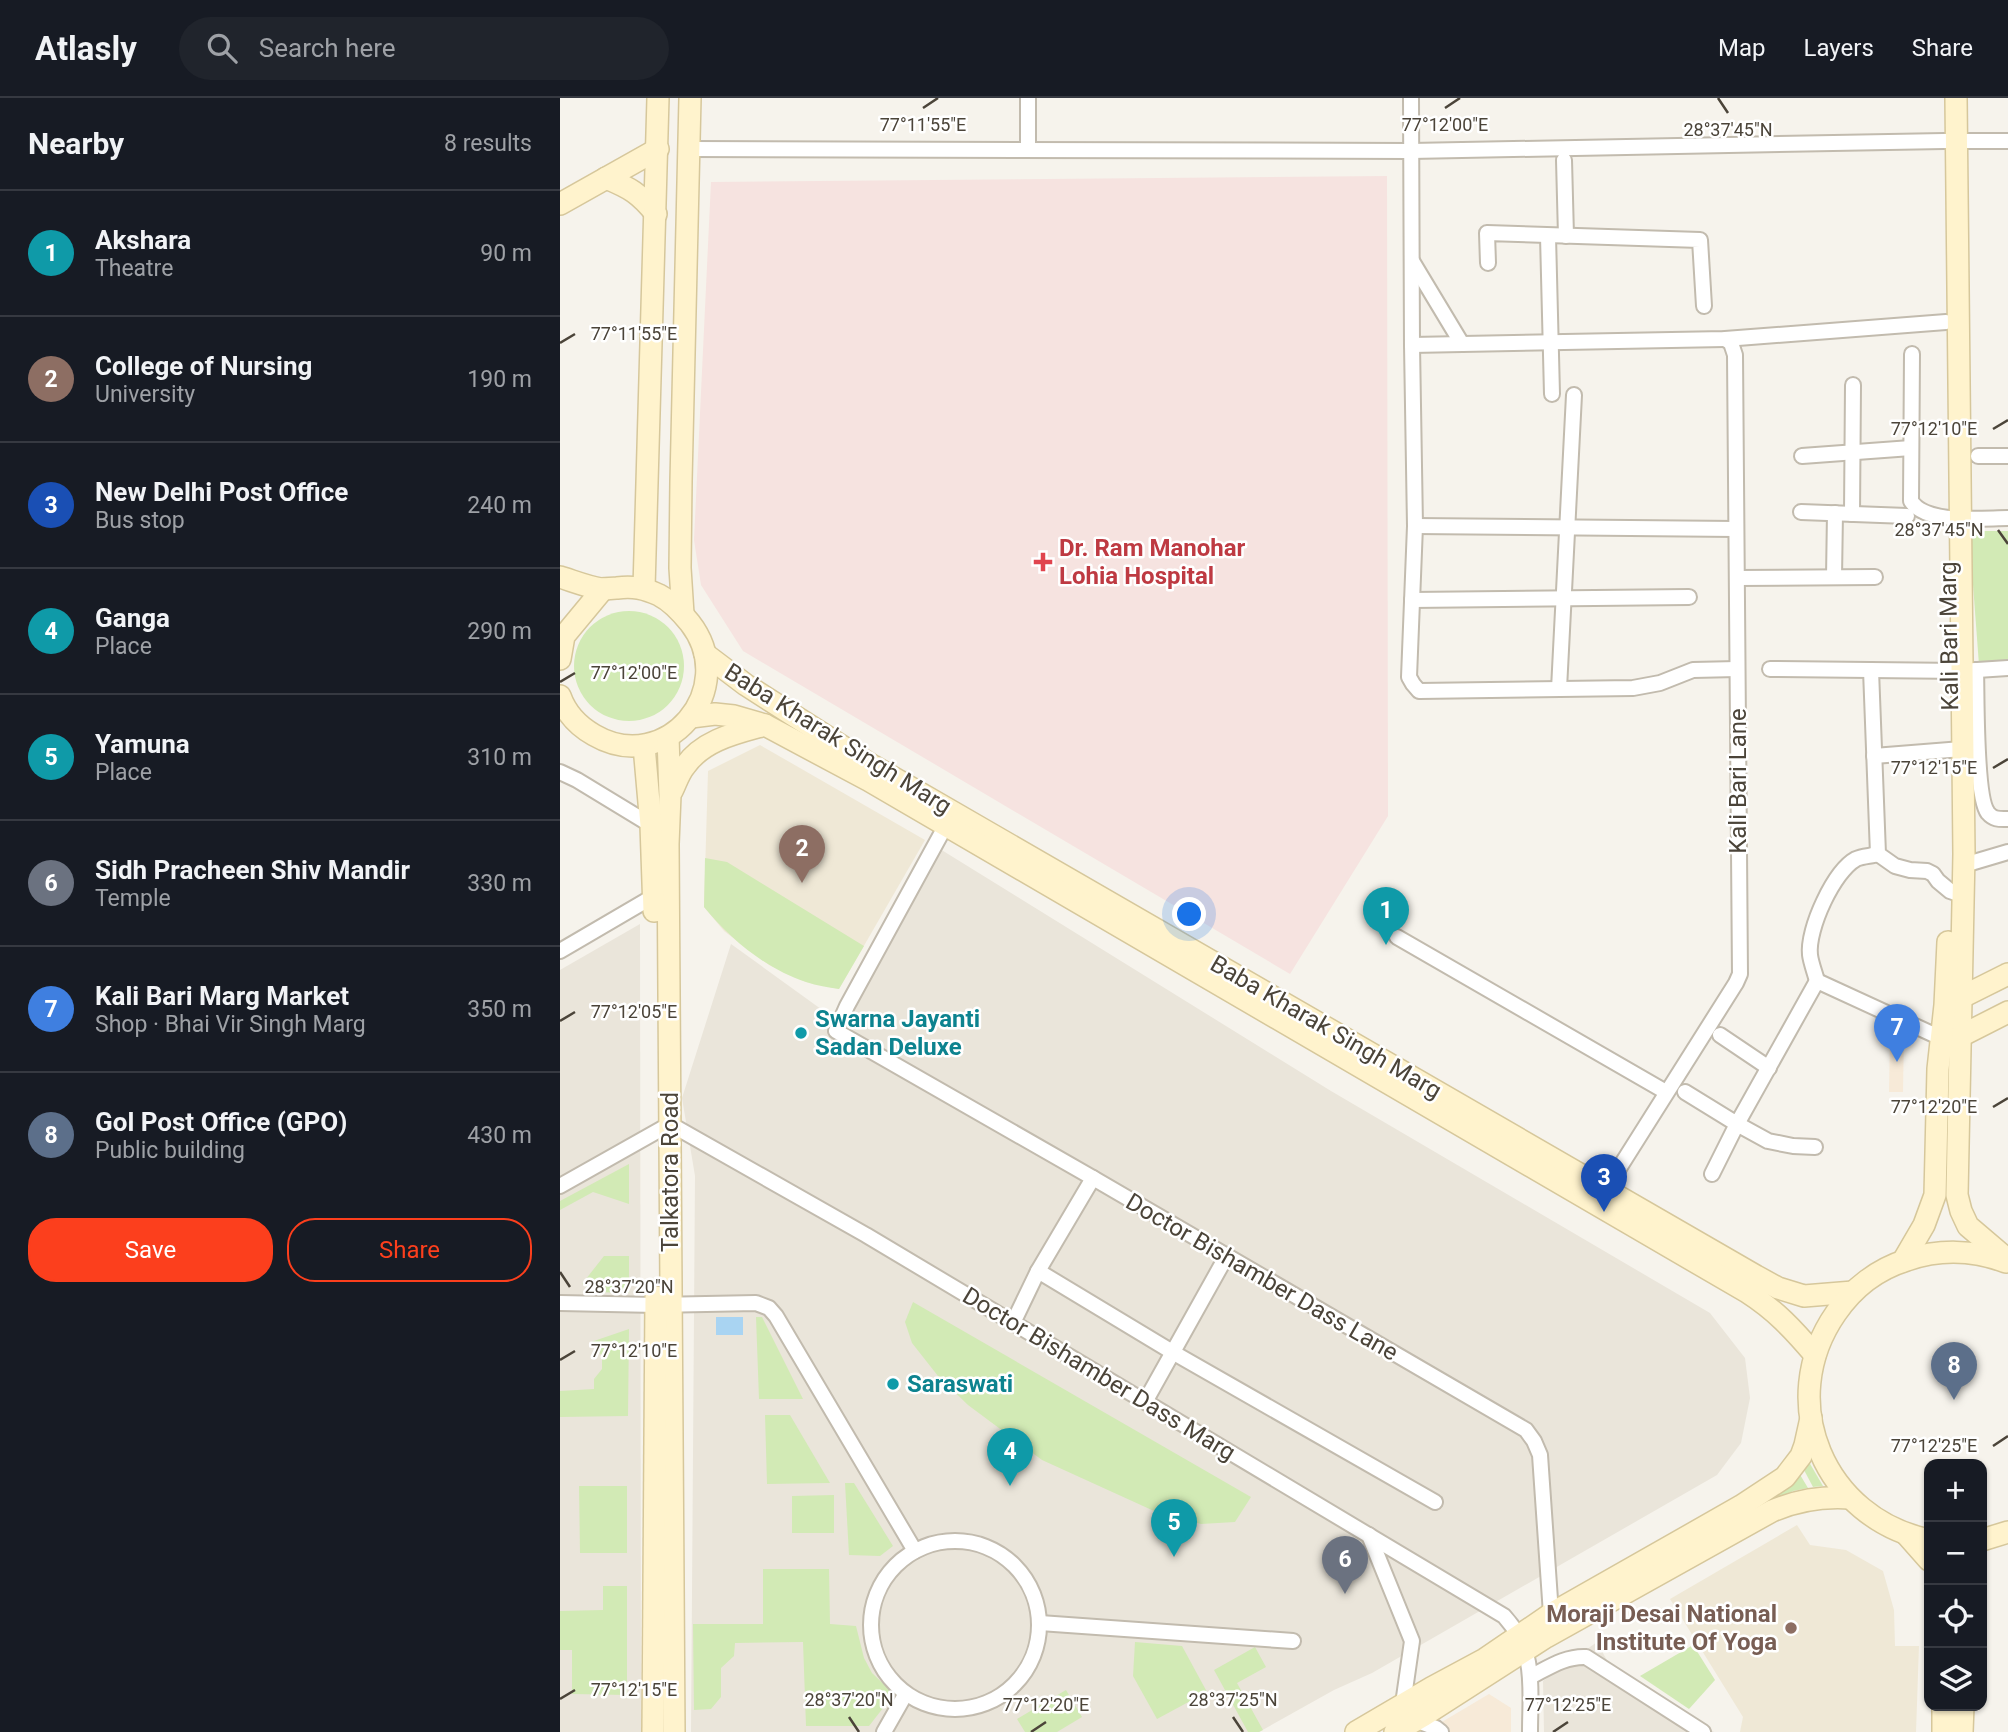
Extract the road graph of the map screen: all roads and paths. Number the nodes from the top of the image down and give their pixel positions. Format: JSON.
{"nodes":[{"id":1,"x":658,"y":98,"type":"edge"},
{"id":2,"x":690,"y":98,"type":"edge"},
{"id":3,"x":1028,"y":98,"type":"edge"},
{"id":4,"x":1410,"y":98,"type":"edge"},
{"id":5,"x":1944,"y":98,"type":"edge"},
{"id":6,"x":1956,"y":98,"type":"edge"},
{"id":7,"x":1950,"y":141,"type":"junction"},
{"id":8,"x":2008,"y":141,"type":"edge"},
{"id":9,"x":658,"y":149,"type":"junction"},
{"id":10,"x":690,"y":149,"type":"junction"},
{"id":11,"x":1028,"y":150,"type":"junction"},
{"id":12,"x":1411,"y":151,"type":"junction"},
{"id":13,"x":1564,"y":160,"type":"dead end"},
{"id":14,"x":606,"y":178,"type":"junction"},
{"id":15,"x":560,"y":204,"type":"edge"},
{"id":16,"x":656,"y":214,"type":"junction"},
{"id":17,"x":1548,"y":236,"type":"junction"},
{"id":18,"x":1566,"y":236,"type":"junction"},
{"id":19,"x":1411,"y":260,"type":"junction"},
{"id":20,"x":1488,"y":263,"type":"dead end"},
{"id":21,"x":1704,"y":306,"type":"dead end"},
{"id":22,"x":1945,"y":322,"type":"junction"},
{"id":23,"x":1725,"y":339,"type":"junction"},
{"id":24,"x":1551,"y":342,"type":"junction"},
{"id":25,"x":1462,"y":344,"type":"junction"},
{"id":26,"x":1412,"y":345,"type":"junction"},
{"id":27,"x":1912,"y":354,"type":"dead end"},
{"id":28,"x":1853,"y":385,"type":"dead end"},
{"id":29,"x":1552,"y":394,"type":"dead end"},
{"id":30,"x":1574,"y":394,"type":"dead end"},
{"id":31,"x":1911,"y":448,"type":"junction"},
{"id":32,"x":1854,"y":453,"type":"junction"},
{"id":33,"x":1802,"y":456,"type":"dead end"},
{"id":34,"x":1978,"y":456,"type":"dead end"},
{"id":35,"x":2008,"y":456,"type":"edge"},
{"id":36,"x":1801,"y":512,"type":"dead end"},
{"id":37,"x":1835,"y":513,"type":"junction"},
{"id":38,"x":1852,"y":514,"type":"junction"},
{"id":39,"x":1907,"y":516,"type":"dead end"},
{"id":40,"x":1954,"y":518,"type":"junction"},
{"id":41,"x":2008,"y":518,"type":"edge"},
{"id":42,"x":1415,"y":526,"type":"junction"},
{"id":43,"x":1567,"y":527,"type":"junction"},
{"id":44,"x":1736,"y":529,"type":"junction"},
{"id":45,"x":1875,"y":576,"type":"dead end"},
{"id":46,"x":560,"y":577,"type":"edge"},
{"id":47,"x":1833,"y":577,"type":"junction"},
{"id":48,"x":1737,"y":578,"type":"junction"},
{"id":49,"x":644,"y":588,"type":"junction"},
{"id":50,"x":603,"y":589,"type":"junction"},
{"id":51,"x":1689,"y":597,"type":"dead end"},
{"id":52,"x":1564,"y":598,"type":"junction"},
{"id":53,"x":1412,"y":600,"type":"junction"},
{"id":54,"x":683,"y":614,"type":"junction"},
{"id":55,"x":562,"y":632,"type":"edge"},
{"id":56,"x":705,"y":654,"type":"junction"},
{"id":57,"x":560,"y":659,"type":"edge"},
{"id":58,"x":2008,"y":667,"type":"edge"},
{"id":59,"x":1737,"y":669,"type":"junction"},
{"id":60,"x":1770,"y":669,"type":"dead end"},
{"id":61,"x":1871,"y":670,"type":"junction"},
{"id":62,"x":1962,"y":671,"type":"junction"},
{"id":63,"x":1559,"y":690,"type":"junction"},
{"id":64,"x":560,"y":696,"type":"edge"},
{"id":65,"x":691,"y":717,"type":"junction"},
{"id":66,"x":765,"y":725,"type":"junction"},
{"id":67,"x":570,"y":729,"type":"edge"},
{"id":68,"x":668,"y":737,"type":"junction"},
{"id":69,"x":644,"y":746,"type":"junction"},
{"id":70,"x":1956,"y":749,"type":"junction"},
{"id":71,"x":1874,"y":756,"type":"junction"},
{"id":72,"x":560,"y":772,"type":"edge"},
{"id":73,"x":670,"y":795,"type":"junction"},
{"id":74,"x":2008,"y":819,"type":"edge"},
{"id":75,"x":651,"y":825,"type":"junction"},
{"id":76,"x":946,"y":825,"type":"junction"},
{"id":77,"x":2008,"y":852,"type":"edge"},
{"id":78,"x":1878,"y":855,"type":"junction"},
{"id":79,"x":1964,"y":865,"type":"junction"},
{"id":80,"x":1956,"y":893,"type":"junction"},
{"id":81,"x":654,"y":896,"type":"junction"},
{"id":82,"x":1397,"y":937,"type":"dead end"},
{"id":83,"x":560,"y":951,"type":"edge"},
{"id":84,"x":2008,"y":974,"type":"edge"},
{"id":85,"x":1817,"y":981,"type":"junction"},
{"id":86,"x":1953,"y":1002,"type":"junction"},
{"id":87,"x":2008,"y":1012,"type":"edge"},
{"id":88,"x":1720,"y":1035,"type":"dead end"},
{"id":89,"x":1948,"y":1040,"type":"junction"},
{"id":90,"x":1769,"y":1068,"type":"junction"},
{"id":91,"x":1666,"y":1092,"type":"junction"},
{"id":92,"x":1685,"y":1092,"type":"dead end"},
{"id":93,"x":1737,"y":1124,"type":"junction"},
{"id":94,"x":663,"y":1127,"type":"junction"},
{"id":95,"x":1815,"y":1147,"type":"dead end"},
{"id":96,"x":1712,"y":1174,"type":"dead end"},
{"id":97,"x":1093,"y":1178,"type":"junction"},
{"id":98,"x":560,"y":1186,"type":"edge"},
{"id":99,"x":1606,"y":1189,"type":"junction"},
{"id":100,"x":1226,"y":1257,"type":"junction"},
{"id":101,"x":1903,"y":1261,"type":"junction"},
{"id":102,"x":2008,"y":1261,"type":"edge"},
{"id":103,"x":1038,"y":1271,"type":"junction"},
{"id":104,"x":1853,"y":1292,"type":"junction"},
{"id":105,"x":560,"y":1303,"type":"edge"},
{"id":106,"x":664,"y":1305,"type":"junction"},
{"id":107,"x":1013,"y":1323,"type":"junction"},
{"id":108,"x":1174,"y":1353,"type":"junction"},
{"id":109,"x":1815,"y":1355,"type":"junction"},
{"id":110,"x":1145,"y":1402,"type":"junction"},
{"id":111,"x":1811,"y":1418,"type":"junction"},
{"id":112,"x":1850,"y":1498,"type":"junction"},
{"id":113,"x":1435,"y":1502,"type":"dead end"},
{"id":114,"x":1745,"y":1514,"type":"junction"},
{"id":115,"x":1906,"y":1534,"type":"junction"},
{"id":116,"x":1369,"y":1535,"type":"junction"},
{"id":117,"x":1924,"y":1539,"type":"edge"},
{"id":118,"x":915,"y":1551,"type":"junction"},
{"id":119,"x":1924,"y":1554,"type":"edge"},
{"id":120,"x":1551,"y":1614,"type":"junction"},
{"id":121,"x":1040,"y":1623,"type":"junction"},
{"id":122,"x":1293,"y":1641,"type":"dead end"},
{"id":123,"x":1523,"y":1642,"type":"junction"},
{"id":124,"x":1530,"y":1677,"type":"junction"},
{"id":125,"x":905,"y":1695,"type":"junction"},
{"id":126,"x":1943,"y":1711,"type":"edge"},
{"id":127,"x":1963,"y":1711,"type":"edge"},
{"id":128,"x":1409,"y":1712,"type":"junction"},
{"id":129,"x":653,"y":1732,"type":"edge"},
{"id":130,"x":674,"y":1732,"type":"edge"},
{"id":131,"x":884,"y":1732,"type":"edge"},
{"id":132,"x":1356,"y":1732,"type":"edge"},
{"id":133,"x":1395,"y":1732,"type":"edge"},
{"id":134,"x":1441,"y":1732,"type":"edge"},
{"id":135,"x":1530,"y":1732,"type":"edge"},
{"id":136,"x":1703,"y":1732,"type":"edge"},
{"id":137,"x":1943,"y":1732,"type":"edge"},
{"id":138,"x":1962,"y":1732,"type":"edge"}],
"edges":[{"from":1,"to":9,"type":"main road"},
{"from":2,"to":10,"type":"main road"},
{"from":3,"to":11,"type":"street"},
{"from":4,"to":12,"type":"street"},
{"from":5,"to":7,"type":"main road","name":"Kali Bari Marg"},
{"from":6,"to":7,"type":"main road","name":"Kali Bari Marg"},
{"from":7,"to":8,"type":"street"},
{"from":7,"to":12,"type":"street"},
{"from":7,"to":22,"type":"main road","name":"Kali Bari Marg"},
{"from":7,"to":40,"type":"main road","name":"Kali Bari Marg"},
{"from":9,"to":14,"type":"main road"},
{"from":9,"to":16,"type":"main road"},
{"from":10,"to":11,"type":"street"},
{"from":10,"to":54,"type":"main road"},
{"from":11,"to":12,"type":"street"},
{"from":12,"to":19,"type":"street"},
{"from":13,"to":18,"type":"street"},
{"from":14,"to":15,"type":"main road"},
{"from":14,"to":16,"type":"main road"},
{"from":16,"to":49,"type":"main road"},
{"from":17,"to":18,"type":"street"},
{"from":17,"to":20,"type":"street"},
{"from":17,"to":24,"type":"street"},
{"from":18,"to":21,"type":"street"},
{"from":19,"to":25,"type":"street"},
{"from":19,"to":26,"type":"street"},
{"from":22,"to":23,"type":"street"},
{"from":22,"to":40,"type":"main road","name":"Kali Bari Marg"},
{"from":23,"to":24,"type":"street"},
{"from":23,"to":44,"type":"street","name":"Kali Bari Lane"},
{"from":24,"to":25,"type":"street"},
{"from":24,"to":29,"type":"street"},
{"from":25,"to":26,"type":"street"},
{"from":26,"to":42,"type":"street"},
{"from":27,"to":31,"type":"street"},
{"from":28,"to":32,"type":"street"},
{"from":30,"to":43,"type":"street"},
{"from":31,"to":32,"type":"street"},
{"from":31,"to":40,"type":"street"},
{"from":32,"to":33,"type":"street"},
{"from":32,"to":38,"type":"street"},
{"from":34,"to":35,"type":"street"},
{"from":36,"to":37,"type":"street"},
{"from":37,"to":38,"type":"street"},
{"from":37,"to":47,"type":"street"},
{"from":38,"to":39,"type":"street"},
{"from":40,"to":41,"type":"street"},
{"from":40,"to":62,"type":"main road","name":"Kali Bari Marg"},
{"from":42,"to":43,"type":"street"},
{"from":42,"to":53,"type":"street"},
{"from":43,"to":44,"type":"street"},
{"from":43,"to":52,"type":"street"},
{"from":44,"to":48,"type":"street","name":"Kali Bari Lane"},
{"from":45,"to":47,"type":"street"},
{"from":46,"to":50,"type":"main road"},
{"from":47,"to":48,"type":"street"},
{"from":48,"to":59,"type":"street","name":"Kali Bari Lane"},
{"from":49,"to":50,"type":"main road"},
{"from":49,"to":54,"type":"main road"},
{"from":50,"to":55,"type":"main road"},
{"from":51,"to":52,"type":"street"},
{"from":52,"to":53,"type":"street"},
{"from":52,"to":63,"type":"street"},
{"from":53,"to":63,"type":"street"},
{"from":54,"to":56,"type":"main road"},
{"from":55,"to":57,"type":"main road"},
{"from":56,"to":65,"type":"main road"},
{"from":56,"to":99,"type":"main road","name":"Baba Kharak Singh Marg"},
{"from":58,"to":62,"type":"street"},
{"from":59,"to":63,"type":"street"},
{"from":59,"to":91,"type":"street","name":"Kali Bari Lane"},
{"from":60,"to":61,"type":"street"},
{"from":61,"to":62,"type":"street"},
{"from":61,"to":71,"type":"street"},
{"from":62,"to":70,"type":"main road","name":"Kali Bari Marg"},
{"from":62,"to":74,"type":"street"},
{"from":64,"to":67,"type":"main road"},
{"from":65,"to":66,"type":"main road","name":"Baba Kharak Singh Marg"},
{"from":65,"to":68,"type":"main road"},
{"from":66,"to":73,"type":"main road"},
{"from":66,"to":76,"type":"main road","name":"Baba Kharak Singh Marg"},
{"from":67,"to":69,"type":"main road"},
{"from":68,"to":69,"type":"main road"},
{"from":68,"to":73,"type":"main road","name":"Talkatora Road"},
{"from":69,"to":75,"type":"main road","name":"Talkatora Road"},
{"from":70,"to":71,"type":"street"},
{"from":70,"to":79,"type":"main road","name":"Kali Bari Marg"},
{"from":70,"to":80,"type":"main road","name":"Kali Bari Marg"},
{"from":71,"to":78,"type":"street"},
{"from":72,"to":75,"type":"street"},
{"from":73,"to":94,"type":"main road","name":"Talkatora Road"},
{"from":75,"to":81,"type":"main road","name":"Talkatora Road"},
{"from":76,"to":97,"type":"street","name":"Doctor Bishamber Dass Lane"},
{"from":76,"to":109,"type":"main road","name":"Baba Kharak Singh Marg"},
{"from":77,"to":79,"type":"street"},
{"from":78,"to":80,"type":"street"},
{"from":78,"to":85,"type":"street"},
{"from":79,"to":80,"type":"main road","name":"Kali Bari Marg"},
{"from":80,"to":86,"type":"main road","name":"Kali Bari Marg"},
{"from":81,"to":83,"type":"street"},
{"from":81,"to":94,"type":"main road","name":"Talkatora Road"},
{"from":82,"to":91,"type":"street"},
{"from":84,"to":86,"type":"main road"},
{"from":85,"to":89,"type":"street"},
{"from":85,"to":90,"type":"street"},
{"from":86,"to":89,"type":"main road","name":"Kali Bari Marg"},
{"from":87,"to":89,"type":"main road"},
{"from":88,"to":90,"type":"street"},
{"from":89,"to":101,"type":"main road"},
{"from":89,"to":102,"type":"main road"},
{"from":90,"to":93,"type":"street"},
{"from":91,"to":99,"type":"street","name":"Kali Bari Lane"},
{"from":92,"to":93,"type":"street"},
{"from":93,"to":95,"type":"street"},
{"from":93,"to":96,"type":"street"},
{"from":94,"to":98,"type":"street"},
{"from":94,"to":106,"type":"main road","name":"Talkatora Road"},
{"from":94,"to":107,"type":"street","name":"Doctor Bishamber Dass Marg"},
{"from":97,"to":100,"type":"street","name":"Doctor Bishamber Dass Lane"},
{"from":97,"to":103,"type":"street"},
{"from":99,"to":104,"type":"main road","name":"Baba Kharak Singh Marg"},
{"from":100,"to":108,"type":"street"},
{"from":100,"to":120,"type":"street","name":"Doctor Bishamber Dass Lane"},
{"from":101,"to":102,"type":"main road"},
{"from":101,"to":104,"type":"main road"},
{"from":103,"to":107,"type":"street"},
{"from":103,"to":108,"type":"street"},
{"from":104,"to":109,"type":"main road"},
{"from":105,"to":106,"type":"street"},
{"from":106,"to":118,"type":"street"},
{"from":106,"to":129,"type":"main road","name":"Talkatora Road"},
{"from":106,"to":130,"type":"main road","name":"Talkatora Road"},
{"from":107,"to":110,"type":"street","name":"Doctor Bishamber Dass Marg"},
{"from":108,"to":110,"type":"street"},
{"from":108,"to":113,"type":"street"},
{"from":109,"to":111,"type":"main road"},
{"from":110,"to":116,"type":"street","name":"Doctor Bishamber Dass Marg"},
{"from":111,"to":112,"type":"main road"},
{"from":111,"to":114,"type":"main road"},
{"from":112,"to":114,"type":"main road"},
{"from":112,"to":115,"type":"main road"},
{"from":114,"to":120,"type":"main road"},
{"from":114,"to":123,"type":"main road"},
{"from":115,"to":117,"type":"main road"},
{"from":115,"to":119,"type":"main road"},
{"from":116,"to":123,"type":"street","name":"Doctor Bishamber Dass Marg"},
{"from":116,"to":128,"type":"street"},
{"from":118,"to":121,"type":"street"},
{"from":118,"to":125,"type":"street"},
{"from":120,"to":123,"type":"main road"},
{"from":121,"to":122,"type":"street"},
{"from":121,"to":125,"type":"street"},
{"from":123,"to":124,"type":"street"},
{"from":123,"to":128,"type":"main road"},
{"from":124,"to":135,"type":"street"},
{"from":124,"to":136,"type":"street"},
{"from":125,"to":131,"type":"street"},
{"from":126,"to":137,"type":"main road"},
{"from":127,"to":138,"type":"main road"},
{"from":128,"to":132,"type":"main road"},
{"from":128,"to":133,"type":"main road"},
{"from":128,"to":134,"type":"street"}]}
